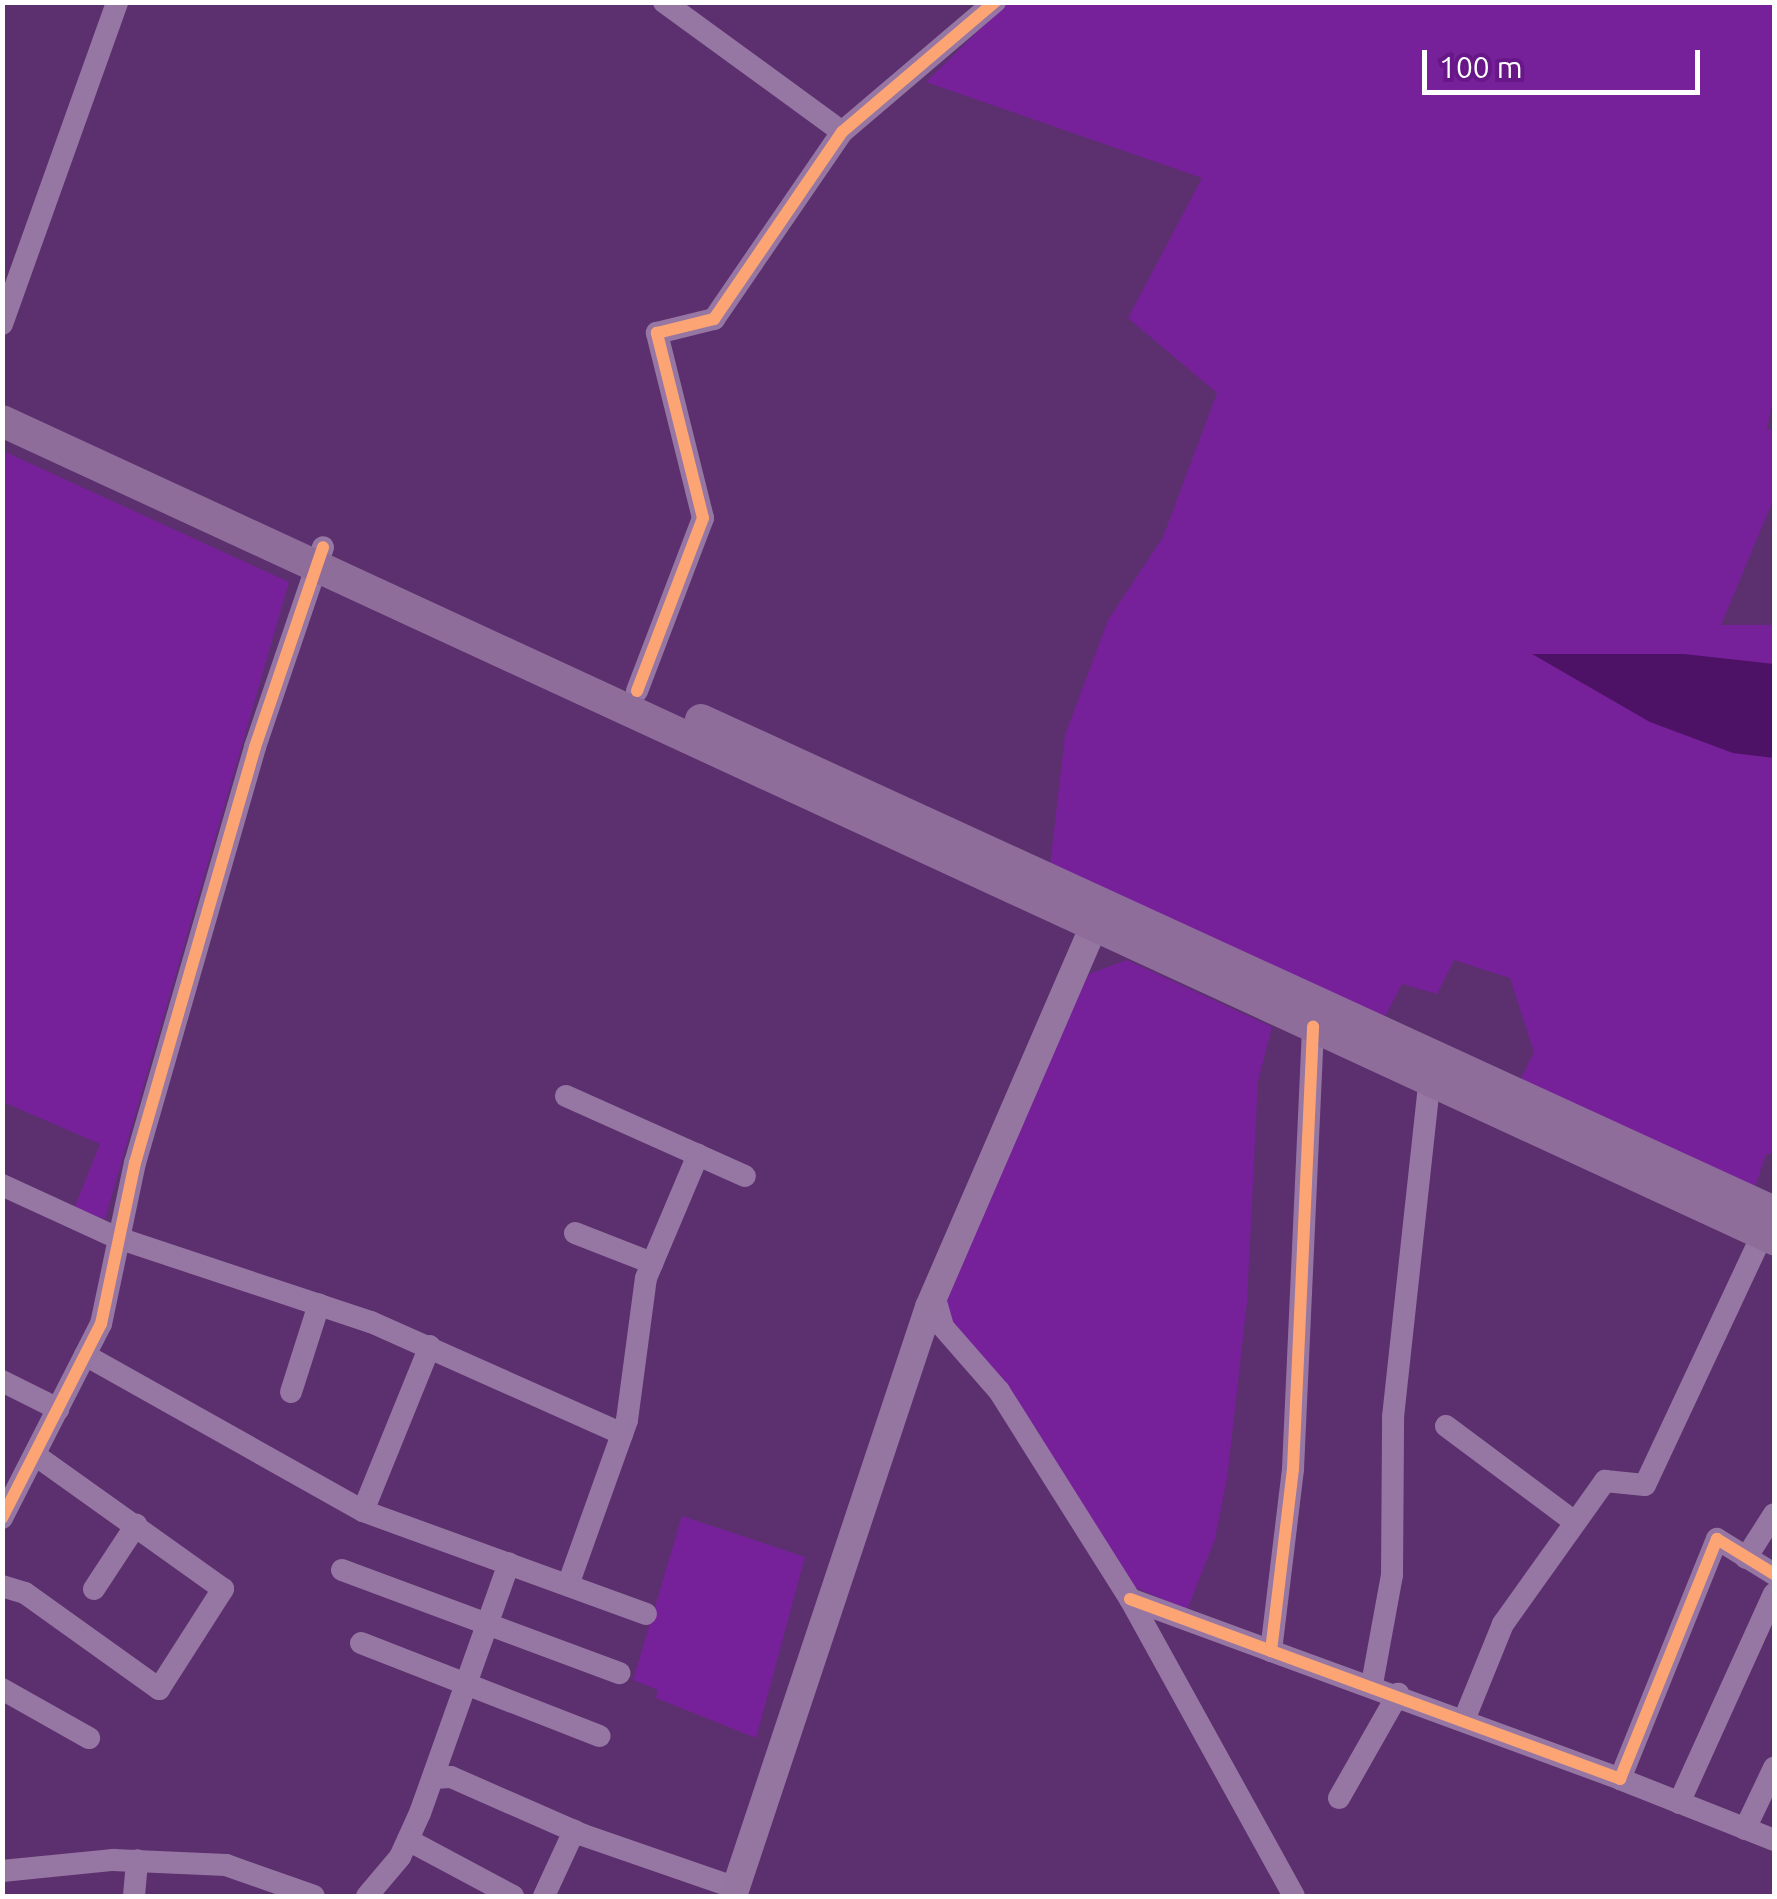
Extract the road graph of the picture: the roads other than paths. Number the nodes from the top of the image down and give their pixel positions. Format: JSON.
{"nodes":[{"id":1,"x":117,"y":2,"type":"edge"},
{"id":2,"x":664,"y":2,"type":"edge"},
{"id":3,"x":995,"y":2,"type":"edge"},
{"id":4,"x":689,"y":10,"type":"edge"},
{"id":5,"x":842,"y":132,"type":"junction"},
{"id":6,"x":2,"y":324,"type":"edge"},
{"id":7,"x":2,"y":398,"type":"edge"},
{"id":8,"x":2,"y":421,"type":"edge"},
{"id":9,"x":319,"y":556,"type":"junction"},
{"id":10,"x":637,"y":691,"type":"junction"},
{"id":11,"x":1099,"y":915,"type":"junction"},
{"id":12,"x":1314,"y":1026,"type":"junction"},
{"id":13,"x":1430,"y":1080,"type":"junction"},
{"id":14,"x":566,"y":1096,"type":"dead end"},
{"id":15,"x":698,"y":1155,"type":"junction"},
{"id":16,"x":745,"y":1176,"type":"dead end"},
{"id":17,"x":4,"y":1190,"type":"edge"},
{"id":18,"x":1771,"y":1224,"type":"edge"},
{"id":19,"x":575,"y":1233,"type":"dead end"},
{"id":20,"x":116,"y":1236,"type":"junction"},
{"id":21,"x":652,"y":1263,"type":"junction"},
{"id":22,"x":934,"y":1294,"type":"junction"},
{"id":23,"x":319,"y":1304,"type":"junction"},
{"id":24,"x":430,"y":1346,"type":"junction"},
{"id":25,"x":85,"y":1355,"type":"junction"},
{"id":26,"x":2,"y":1381,"type":"edge"},
{"id":27,"x":291,"y":1392,"type":"dead end"},
{"id":28,"x":58,"y":1408,"type":"junction"},
{"id":29,"x":1446,"y":1426,"type":"dead end"},
{"id":30,"x":622,"y":1434,"type":"junction"},
{"id":31,"x":35,"y":1455,"type":"junction"},
{"id":32,"x":5,"y":1507,"type":"edge"},
{"id":33,"x":363,"y":1511,"type":"junction"},
{"id":34,"x":1774,"y":1514,"type":"edge"},
{"id":35,"x":1575,"y":1522,"type":"junction"},
{"id":36,"x":136,"y":1525,"type":"junction"},
{"id":37,"x":1746,"y":1558,"type":"junction"},
{"id":38,"x":510,"y":1563,"type":"junction"},
{"id":39,"x":342,"y":1570,"type":"dead end"},
{"id":40,"x":1774,"y":1574,"type":"edge"},
{"id":41,"x":568,"y":1584,"type":"junction"},
{"id":42,"x":2,"y":1586,"type":"edge"},
{"id":43,"x":94,"y":1589,"type":"dead end"},
{"id":44,"x":1774,"y":1594,"type":"edge"},
{"id":45,"x":1130,"y":1599,"type":"junction"},
{"id":46,"x":646,"y":1614,"type":"dead end"},
{"id":47,"x":487,"y":1627,"type":"junction"},
{"id":48,"x":361,"y":1643,"type":"dead end"},
{"id":49,"x":1271,"y":1652,"type":"junction"},
{"id":50,"x":619,"y":1673,"type":"dead end"},
{"id":51,"x":466,"y":1684,"type":"junction"},
{"id":52,"x":1372,"y":1684,"type":"junction"},
{"id":53,"x":2,"y":1689,"type":"edge"},
{"id":54,"x":1398,"y":1694,"type":"junction"},
{"id":55,"x":1464,"y":1720,"type":"junction"},
{"id":56,"x":598,"y":1736,"type":"dead end"},
{"id":57,"x":88,"y":1738,"type":"dead end"},
{"id":58,"x":1774,"y":1768,"type":"edge"},
{"id":59,"x":432,"y":1778,"type":"junction"},
{"id":60,"x":1620,"y":1779,"type":"junction"},
{"id":61,"x":1339,"y":1798,"type":"dead end"},
{"id":62,"x":1679,"y":1803,"type":"junction"},
{"id":63,"x":1745,"y":1829,"type":"junction"},
{"id":64,"x":574,"y":1831,"type":"junction"},
{"id":65,"x":408,"y":1840,"type":"junction"},
{"id":66,"x":1774,"y":1840,"type":"edge"},
{"id":67,"x":137,"y":1860,"type":"junction"},
{"id":68,"x":2,"y":1871,"type":"edge"},
{"id":69,"x":735,"y":1892,"type":"edge"},
{"id":70,"x":134,"y":1896,"type":"edge"},
{"id":71,"x":314,"y":1896,"type":"edge"},
{"id":72,"x":367,"y":1896,"type":"edge"},
{"id":73,"x":513,"y":1896,"type":"edge"},
{"id":74,"x":544,"y":1896,"type":"edge"},
{"id":75,"x":1294,"y":1896,"type":"edge"}],
"edges":[{"from":1,"to":6,"type":"street"},
{"from":2,"to":4,"type":"street"},
{"from":3,"to":5,"type":"street"},
{"from":4,"to":5,"type":"street"},
{"from":5,"to":10,"type":"street"},
{"from":7,"to":9,"type":"highway"},
{"from":8,"to":9,"type":"highway"},
{"from":9,"to":10,"type":"highway"},
{"from":9,"to":11,"type":"highway"},
{"from":9,"to":20,"type":"street"},
{"from":10,"to":11,"type":"highway"},
{"from":11,"to":12,"type":"highway"},
{"from":11,"to":18,"type":"highway"},
{"from":11,"to":22,"type":"main road"},
{"from":12,"to":13,"type":"highway"},
{"from":12,"to":49,"type":"street"},
{"from":13,"to":18,"type":"highway"},
{"from":13,"to":52,"type":"street"},
{"from":14,"to":15,"type":"street"},
{"from":15,"to":16,"type":"street"},
{"from":15,"to":21,"type":"street"},
{"from":17,"to":20,"type":"street"},
{"from":18,"to":35,"type":"street"},
{"from":19,"to":21,"type":"street"},
{"from":20,"to":23,"type":"street"},
{"from":20,"to":25,"type":"street"},
{"from":21,"to":30,"type":"street"},
{"from":22,"to":45,"type":"street"},
{"from":22,"to":69,"type":"main road"},
{"from":23,"to":24,"type":"street"},
{"from":23,"to":27,"type":"street"},
{"from":24,"to":30,"type":"street"},
{"from":24,"to":33,"type":"street"},
{"from":25,"to":28,"type":"street"},
{"from":25,"to":33,"type":"street"},
{"from":26,"to":28,"type":"street"},
{"from":28,"to":31,"type":"street"},
{"from":29,"to":35,"type":"street"},
{"from":30,"to":41,"type":"street"},
{"from":31,"to":32,"type":"street"},
{"from":31,"to":36,"type":"street"},
{"from":33,"to":38,"type":"street"},
{"from":34,"to":37,"type":"street"},
{"from":35,"to":55,"type":"street"},
{"from":36,"to":42,"type":"street"},
{"from":36,"to":43,"type":"street"},
{"from":37,"to":40,"type":"street"},
{"from":37,"to":60,"type":"street"},
{"from":38,"to":41,"type":"street"},
{"from":38,"to":47,"type":"street"},
{"from":39,"to":47,"type":"street"},
{"from":41,"to":46,"type":"street"},
{"from":44,"to":62,"type":"street"},
{"from":45,"to":49,"type":"street"},
{"from":45,"to":75,"type":"street"},
{"from":47,"to":50,"type":"street"},
{"from":47,"to":51,"type":"street"},
{"from":48,"to":51,"type":"street"},
{"from":49,"to":52,"type":"street"},
{"from":51,"to":56,"type":"street"},
{"from":51,"to":59,"type":"street"},
{"from":52,"to":54,"type":"street"},
{"from":53,"to":57,"type":"street"},
{"from":54,"to":55,"type":"street"},
{"from":54,"to":61,"type":"street"},
{"from":55,"to":60,"type":"street"},
{"from":58,"to":63,"type":"street"},
{"from":59,"to":64,"type":"street"},
{"from":59,"to":65,"type":"street"},
{"from":60,"to":62,"type":"street"},
{"from":62,"to":63,"type":"street"},
{"from":63,"to":66,"type":"street"},
{"from":64,"to":69,"type":"street"},
{"from":64,"to":74,"type":"street"},
{"from":65,"to":72,"type":"street"},
{"from":65,"to":73,"type":"street"},
{"from":67,"to":68,"type":"street"},
{"from":67,"to":70,"type":"street"},
{"from":67,"to":71,"type":"street"}]}
